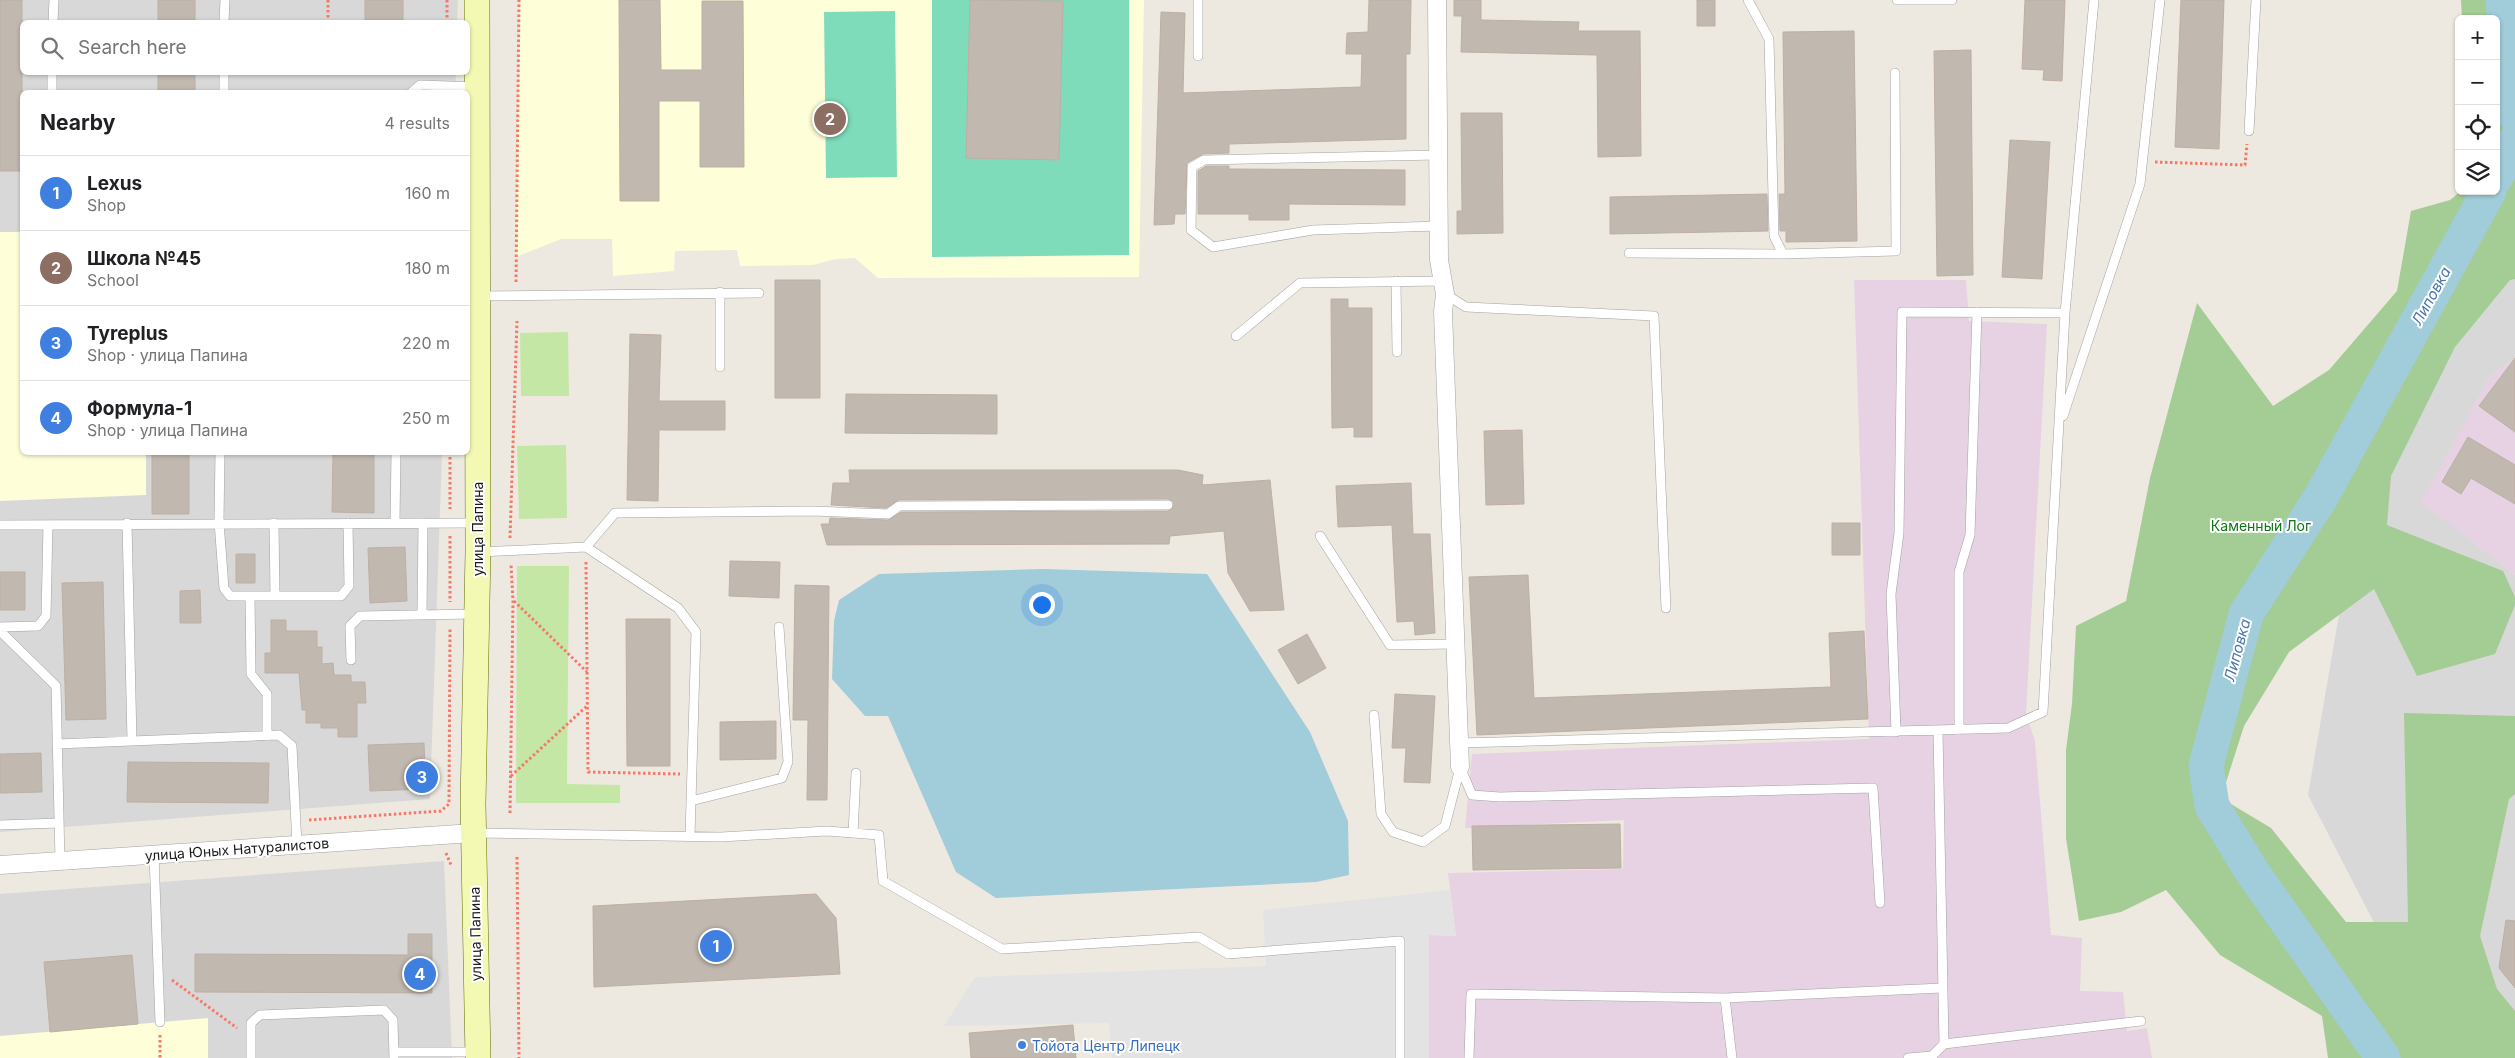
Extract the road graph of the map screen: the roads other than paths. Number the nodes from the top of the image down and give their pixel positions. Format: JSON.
{"nodes":[{"id":1,"x":54,"y":0,"type":"edge"},
{"id":2,"x":225,"y":0,"type":"edge"},
{"id":3,"x":477,"y":0,"type":"edge"},
{"id":4,"x":1198,"y":0,"type":"edge"},
{"id":5,"x":1437,"y":0,"type":"edge"},
{"id":6,"x":1748,"y":0,"type":"edge"},
{"id":7,"x":1898,"y":0,"type":"edge"},
{"id":8,"x":1952,"y":0,"type":"edge"},
{"id":9,"x":2094,"y":0,"type":"edge"},
{"id":10,"x":2160,"y":0,"type":"edge"},
{"id":11,"x":2256,"y":0,"type":"edge"},
{"id":12,"x":53,"y":20,"type":"edge"},
{"id":13,"x":224,"y":20,"type":"edge"},
{"id":14,"x":1198,"y":56,"type":"dead end"},
{"id":15,"x":1895,"y":73,"type":"dead end"},
{"id":16,"x":52,"y":75,"type":"edge"},
{"id":17,"x":224,"y":75,"type":"edge"},
{"id":18,"x":477,"y":87,"type":"junction"},
{"id":19,"x":52,"y":90,"type":"edge"},
{"id":20,"x":224,"y":90,"type":"edge"},
{"id":21,"x":414,"y":90,"type":"edge"},
{"id":22,"x":2249,"y":131,"type":"road end"},
{"id":23,"x":1438,"y":155,"type":"junction"},
{"id":24,"x":1438,"y":226,"type":"junction"},
{"id":25,"x":1630,"y":253,"type":"dead end"},
{"id":26,"x":1783,"y":254,"type":"junction"},
{"id":27,"x":1396,"y":281,"type":"junction"},
{"id":28,"x":1444,"y":288,"type":"junction"},
{"id":29,"x":720,"y":292,"type":"junction"},
{"id":30,"x":759,"y":293,"type":"dead end"},
{"id":31,"x":477,"y":296,"type":"junction"},
{"id":32,"x":1977,"y":312,"type":"junction"},
{"id":33,"x":2065,"y":313,"type":"junction"},
{"id":34,"x":1236,"y":336,"type":"dead end"},
{"id":35,"x":1397,"y":352,"type":"dead end"},
{"id":36,"x":720,"y":367,"type":"dead end"},
{"id":37,"x":2059,"y":429,"type":"junction"},
{"id":38,"x":220,"y":455,"type":"edge"},
{"id":39,"x":396,"y":455,"type":"edge"},
{"id":40,"x":1168,"y":505,"type":"dead end"},
{"id":41,"x":219,"y":522,"type":"junction"},
{"id":42,"x":274,"y":523,"type":"junction"},
{"id":43,"x":348,"y":523,"type":"junction"},
{"id":44,"x":395,"y":523,"type":"junction"},
{"id":45,"x":423,"y":523,"type":"junction"},
{"id":46,"x":477,"y":523,"type":"junction"},
{"id":47,"x":48,"y":524,"type":"junction"},
{"id":48,"x":127,"y":524,"type":"junction"},
{"id":49,"x":0,"y":525,"type":"edge"},
{"id":50,"x":1320,"y":536,"type":"dead end"},
{"id":51,"x":586,"y":547,"type":"junction"},
{"id":52,"x":478,"y":552,"type":"junction"},
{"id":53,"x":275,"y":596,"type":"junction"},
{"id":54,"x":250,"y":597,"type":"junction"},
{"id":55,"x":1666,"y":608,"type":"dead end"},
{"id":56,"x":477,"y":614,"type":"junction"},
{"id":57,"x":422,"y":615,"type":"junction"},
{"id":58,"x":0,"y":627,"type":"edge"},
{"id":59,"x":779,"y":627,"type":"dead end"},
{"id":60,"x":0,"y":631,"type":"edge"},
{"id":61,"x":1455,"y":644,"type":"junction"},
{"id":62,"x":351,"y":660,"type":"dead end"},
{"id":63,"x":1374,"y":715,"type":"dead end"},
{"id":64,"x":1938,"y":730,"type":"junction"},
{"id":65,"x":1959,"y":730,"type":"junction"},
{"id":66,"x":1896,"y":732,"type":"junction"},
{"id":67,"x":267,"y":736,"type":"junction"},
{"id":68,"x":132,"y":741,"type":"junction"},
{"id":69,"x":57,"y":744,"type":"junction"},
{"id":70,"x":1459,"y":744,"type":"junction"},
{"id":71,"x":1460,"y":768,"type":"junction"},
{"id":72,"x":856,"y":773,"type":"dead end"},
{"id":73,"x":691,"y":801,"type":"junction"},
{"id":74,"x":59,"y":823,"type":"junction"},
{"id":75,"x":0,"y":826,"type":"edge"},
{"id":76,"x":473,"y":833,"type":"junction"},
{"id":77,"x":853,"y":833,"type":"junction"},
{"id":78,"x":690,"y":836,"type":"junction"},
{"id":79,"x":297,"y":845,"type":"junction"},
{"id":80,"x":154,"y":855,"type":"junction"},
{"id":81,"x":60,"y":861,"type":"junction"},
{"id":82,"x":0,"y":865,"type":"edge"},
{"id":83,"x":1880,"y":902,"type":"dead end"},
{"id":84,"x":1942,"y":988,"type":"junction"},
{"id":85,"x":1726,"y":998,"type":"junction"},
{"id":86,"x":2141,"y":1021,"type":"dead end"},
{"id":87,"x":160,"y":1022,"type":"road end"},
{"id":88,"x":1944,"y":1044,"type":"junction"},
{"id":89,"x":394,"y":1055,"type":"edge"},
{"id":90,"x":478,"y":1055,"type":"edge"},
{"id":91,"x":251,"y":1058,"type":"edge"},
{"id":92,"x":1400,"y":1058,"type":"edge"},
{"id":93,"x":1469,"y":1058,"type":"edge"},
{"id":94,"x":1732,"y":1058,"type":"edge"},
{"id":95,"x":1908,"y":1058,"type":"edge"}],
"edges":[{"from":1,"to":12,"type":"lane"},
{"from":2,"to":13,"type":"lane"},
{"from":3,"to":18,"type":"street","name":"улица Папина"},
{"from":4,"to":14,"type":"lane"},
{"from":5,"to":23,"type":"street"},
{"from":6,"to":26,"type":"lane"},
{"from":7,"to":8,"type":"lane"},
{"from":9,"to":33,"type":"lane"},
{"from":10,"to":37,"type":"lane"},
{"from":11,"to":22,"type":"lane"},
{"from":15,"to":26,"type":"lane"},
{"from":16,"to":19,"type":"lane"},
{"from":17,"to":20,"type":"lane"},
{"from":18,"to":21,"type":"lane"},
{"from":18,"to":31,"type":"street","name":"улица Папина"},
{"from":23,"to":24,"type":"street"},
{"from":23,"to":24,"type":"lane"},
{"from":24,"to":28,"type":"street"},
{"from":25,"to":26,"type":"lane"},
{"from":27,"to":28,"type":"lane"},
{"from":27,"to":34,"type":"lane"},
{"from":27,"to":35,"type":"lane"},
{"from":28,"to":55,"type":"lane"},
{"from":28,"to":61,"type":"street"},
{"from":29,"to":30,"type":"lane"},
{"from":29,"to":31,"type":"lane"},
{"from":29,"to":36,"type":"lane"},
{"from":31,"to":46,"type":"street","name":"улица Папина"},
{"from":32,"to":33,"type":"lane"},
{"from":32,"to":65,"type":"lane"},
{"from":32,"to":66,"type":"lane"},
{"from":33,"to":37,"type":"lane"},
{"from":37,"to":65,"type":"lane"},
{"from":38,"to":41,"type":"lane"},
{"from":39,"to":44,"type":"lane"},
{"from":40,"to":51,"type":"lane"},
{"from":41,"to":42,"type":"lane"},
{"from":41,"to":48,"type":"lane"},
{"from":41,"to":54,"type":"lane"},
{"from":42,"to":43,"type":"lane"},
{"from":42,"to":53,"type":"lane"},
{"from":43,"to":44,"type":"lane"},
{"from":43,"to":53,"type":"lane"},
{"from":44,"to":45,"type":"lane"},
{"from":45,"to":46,"type":"lane"},
{"from":45,"to":57,"type":"lane"},
{"from":46,"to":52,"type":"street","name":"улица Папина"},
{"from":47,"to":48,"type":"lane"},
{"from":47,"to":49,"type":"lane"},
{"from":47,"to":58,"type":"lane"},
{"from":48,"to":68,"type":"lane"},
{"from":50,"to":61,"type":"lane"},
{"from":51,"to":52,"type":"lane"},
{"from":51,"to":73,"type":"lane"},
{"from":52,"to":56,"type":"street","name":"улица Папина"},
{"from":53,"to":54,"type":"lane"},
{"from":54,"to":67,"type":"lane"},
{"from":56,"to":57,"type":"lane"},
{"from":56,"to":76,"type":"street","name":"улица Папина"},
{"from":57,"to":62,"type":"lane"},
{"from":59,"to":73,"type":"lane"},
{"from":60,"to":69,"type":"lane"},
{"from":61,"to":70,"type":"street"},
{"from":63,"to":71,"type":"lane"},
{"from":64,"to":65,"type":"lane"},
{"from":64,"to":66,"type":"lane"},
{"from":64,"to":84,"type":"lane"},
{"from":66,"to":70,"type":"lane"},
{"from":67,"to":68,"type":"lane"},
{"from":67,"to":79,"type":"lane"},
{"from":68,"to":69,"type":"lane"},
{"from":69,"to":74,"type":"lane"},
{"from":70,"to":71,"type":"street"},
{"from":71,"to":83,"type":"lane"},
{"from":72,"to":77,"type":"lane"},
{"from":73,"to":78,"type":"lane"},
{"from":74,"to":75,"type":"lane"},
{"from":74,"to":81,"type":"lane"},
{"from":76,"to":78,"type":"lane"},
{"from":76,"to":79,"type":"street","name":"улица Юных Натуралистов"},
{"from":76,"to":90,"type":"street","name":"улица Папина"},
{"from":77,"to":78,"type":"lane"},
{"from":77,"to":92,"type":"lane"},
{"from":79,"to":80,"type":"street","name":"улица Юных Натуралистов"},
{"from":80,"to":81,"type":"street","name":"улица Юных Натуралистов"},
{"from":80,"to":87,"type":"lane"},
{"from":81,"to":82,"type":"street","name":"улица Юных Натуралистов"},
{"from":84,"to":85,"type":"lane"},
{"from":84,"to":88,"type":"lane"},
{"from":85,"to":93,"type":"lane"},
{"from":85,"to":94,"type":"lane"},
{"from":86,"to":88,"type":"lane"},
{"from":88,"to":95,"type":"lane"},
{"from":89,"to":90,"type":"lane"},
{"from":89,"to":91,"type":"lane"}]}
